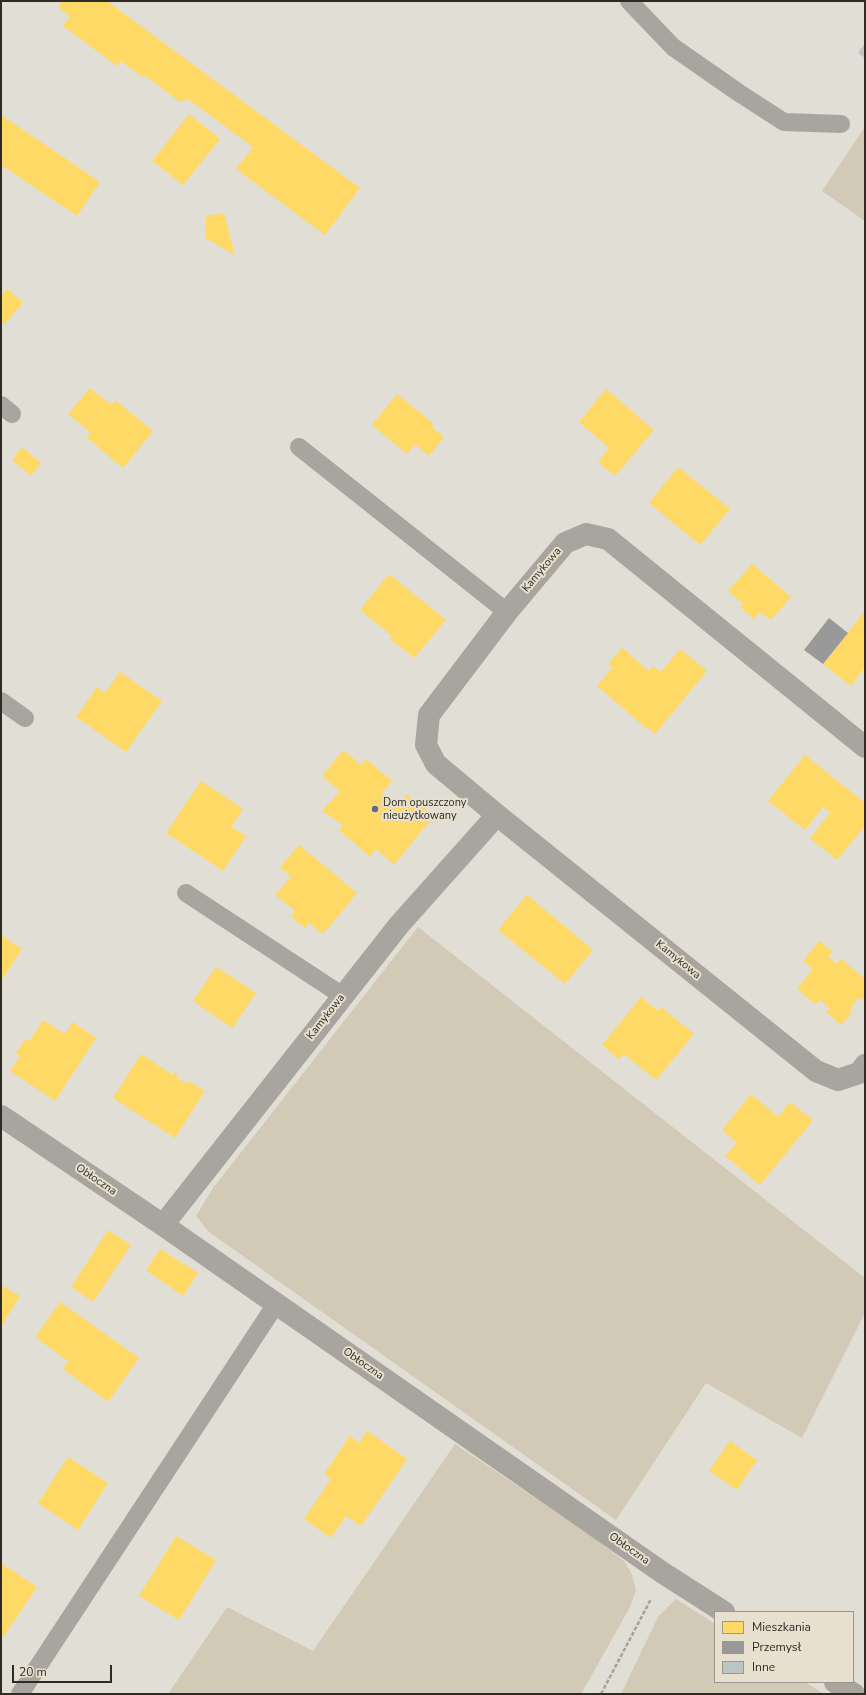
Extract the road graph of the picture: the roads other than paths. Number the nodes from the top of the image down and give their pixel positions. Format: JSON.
{"nodes":[{"id":1,"x":629,"y":1,"type":"edge"},
{"id":2,"x":841,"y":124,"type":"dead end"},
{"id":3,"x":299,"y":447,"type":"dead end"},
{"id":4,"x":507,"y":612,"type":"junction"},
{"id":5,"x":1,"y":701,"type":"edge"},
{"id":6,"x":25,"y":718,"type":"dead end"},
{"id":7,"x":865,"y":747,"type":"edge"},
{"id":8,"x":497,"y":815,"type":"junction"},
{"id":9,"x":186,"y":893,"type":"dead end"},
{"id":10,"x":343,"y":996,"type":"junction"},
{"id":11,"x":865,"y":1065,"type":"edge"},
{"id":12,"x":1,"y":1116,"type":"edge"},
{"id":13,"x":163,"y":1225,"type":"junction"},
{"id":14,"x":276,"y":1304,"type":"junction"},
{"id":15,"x":722,"y":1611,"type":"edge"},
{"id":16,"x":837,"y":1683,"type":"edge"},
{"id":17,"x":20,"y":1694,"type":"edge"},
{"id":18,"x":854,"y":1694,"type":"edge"}],
"edges":[{"from":1,"to":2,"type":"lane"},
{"from":3,"to":4,"type":"lane"},
{"from":4,"to":7,"type":"street","name":"Kamykowa"},
{"from":4,"to":8,"type":"street","name":"Kamykowa"},
{"from":5,"to":6,"type":"lane"},
{"from":8,"to":10,"type":"street","name":"Kamykowa"},
{"from":8,"to":11,"type":"street","name":"Kamykowa"},
{"from":9,"to":10,"type":"lane"},
{"from":10,"to":13,"type":"street","name":"Kamykowa"},
{"from":12,"to":13,"type":"street","name":"Obłoczna"},
{"from":13,"to":14,"type":"street","name":"Obłoczna"},
{"from":14,"to":15,"type":"street","name":"Obłoczna"},
{"from":14,"to":17,"type":"lane"},
{"from":16,"to":18,"type":"street"}]}
